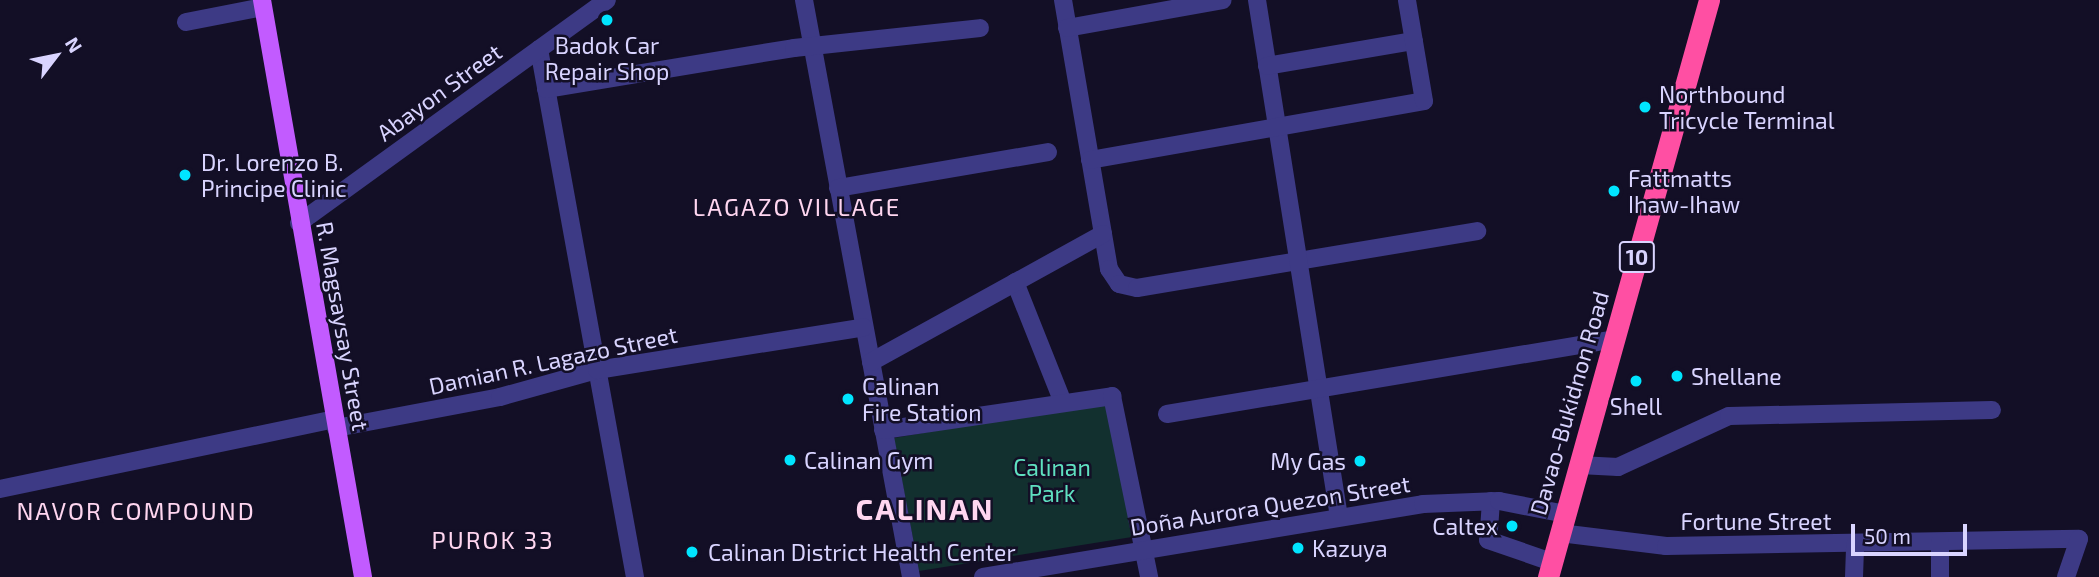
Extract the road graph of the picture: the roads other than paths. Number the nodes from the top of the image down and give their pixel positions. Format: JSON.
{"nodes":[{"id":1,"x":607,"y":0,"type":"edge"},
{"id":2,"x":804,"y":0,"type":"edge"},
{"id":3,"x":1063,"y":0,"type":"edge"},
{"id":4,"x":1222,"y":0,"type":"edge"},
{"id":5,"x":1257,"y":0,"type":"edge"},
{"id":6,"x":1407,"y":0,"type":"edge"},
{"id":7,"x":1709,"y":0,"type":"edge"},
{"id":8,"x":263,"y":3,"type":"edge"},
{"id":9,"x":186,"y":22,"type":"dead end"},
{"id":10,"x":1067,"y":27,"type":"junction"},
{"id":11,"x":980,"y":28,"type":"dead end"},
{"id":12,"x":1414,"y":41,"type":"junction"},
{"id":13,"x":539,"y":49,"type":"junction"},
{"id":14,"x":813,"y":49,"type":"junction"},
{"id":15,"x":1267,"y":66,"type":"junction"},
{"id":16,"x":546,"y":89,"type":"junction"},
{"id":17,"x":1277,"y":125,"type":"junction"},
{"id":18,"x":1048,"y":152,"type":"dead end"},
{"id":19,"x":1090,"y":160,"type":"junction"},
{"id":20,"x":838,"y":188,"type":"junction"},
{"id":21,"x":299,"y":223,"type":"junction"},
{"id":22,"x":1477,"y":231,"type":"dead end"},
{"id":23,"x":1103,"y":234,"type":"junction"},
{"id":24,"x":1299,"y":261,"type":"junction"},
{"id":25,"x":1015,"y":282,"type":"junction"},
{"id":26,"x":864,"y":327,"type":"junction"},
{"id":27,"x":1615,"y":339,"type":"junction"},
{"id":28,"x":871,"y":362,"type":"junction"},
{"id":29,"x":597,"y":370,"type":"junction"},
{"id":30,"x":1319,"y":388,"type":"junction"},
{"id":31,"x":1062,"y":400,"type":"junction"},
{"id":32,"x":1992,"y":410,"type":"dead end"},
{"id":33,"x":1167,"y":414,"type":"dead end"},
{"id":34,"x":335,"y":423,"type":"junction"},
{"id":35,"x":883,"y":430,"type":"junction"},
{"id":36,"x":1579,"y":465,"type":"junction"},
{"id":37,"x":0,"y":489,"type":"edge"},
{"id":38,"x":1491,"y":501,"type":"junction"},
{"id":39,"x":1339,"y":517,"type":"junction"},
{"id":40,"x":1563,"y":524,"type":"junction"},
{"id":41,"x":1940,"y":542,"type":"junction"},
{"id":42,"x":1854,"y":545,"type":"junction"},
{"id":43,"x":1145,"y":551,"type":"junction"},
{"id":44,"x":1550,"y":570,"type":"edge"},
{"id":45,"x":363,"y":577,"type":"edge"},
{"id":46,"x":635,"y":577,"type":"edge"},
{"id":47,"x":911,"y":577,"type":"edge"},
{"id":48,"x":984,"y":577,"type":"edge"},
{"id":49,"x":1149,"y":577,"type":"edge"},
{"id":50,"x":1854,"y":577,"type":"edge"},
{"id":51,"x":1940,"y":577,"type":"edge"},
{"id":52,"x":2066,"y":577,"type":"edge"}],
"edges":[{"from":1,"to":13,"type":"street","name":"Abayon Street"},
{"from":2,"to":14,"type":"street"},
{"from":3,"to":10,"type":"street"},
{"from":4,"to":10,"type":"street"},
{"from":5,"to":15,"type":"street"},
{"from":6,"to":12,"type":"street"},
{"from":7,"to":27,"type":"highway","name":"Davao-Bukidnon Road","number":"10"},
{"from":8,"to":9,"type":"street"},
{"from":8,"to":21,"type":"main road","name":"R. Magsaysay Street"},
{"from":10,"to":19,"type":"street"},
{"from":11,"to":14,"type":"street"},
{"from":12,"to":15,"type":"street"},
{"from":12,"to":17,"type":"street"},
{"from":13,"to":16,"type":"street"},
{"from":13,"to":21,"type":"street","name":"Abayon Street"},
{"from":14,"to":16,"type":"street"},
{"from":14,"to":20,"type":"street"},
{"from":15,"to":17,"type":"street"},
{"from":16,"to":29,"type":"street"},
{"from":17,"to":19,"type":"street"},
{"from":17,"to":24,"type":"street"},
{"from":18,"to":20,"type":"street"},
{"from":19,"to":23,"type":"street"},
{"from":20,"to":26,"type":"street"},
{"from":21,"to":34,"type":"main road","name":"R. Magsaysay Street"},
{"from":22,"to":24,"type":"street"},
{"from":23,"to":24,"type":"street"},
{"from":23,"to":25,"type":"street"},
{"from":24,"to":30,"type":"street"},
{"from":25,"to":28,"type":"street"},
{"from":25,"to":31,"type":"street"},
{"from":26,"to":28,"type":"street"},
{"from":26,"to":29,"type":"street","name":"Damian R. Lagazo Street"},
{"from":27,"to":30,"type":"street"},
{"from":27,"to":36,"type":"highway","name":"Davao-Bukidnon Road","number":"10"},
{"from":28,"to":35,"type":"street"},
{"from":29,"to":34,"type":"street","name":"Damian R. Lagazo Street"},
{"from":29,"to":46,"type":"street"},
{"from":30,"to":33,"type":"street"},
{"from":30,"to":39,"type":"street"},
{"from":31,"to":35,"type":"street"},
{"from":31,"to":43,"type":"street"},
{"from":32,"to":36,"type":"street"},
{"from":34,"to":37,"type":"street","name":"Damian R. Lagazo Street"},
{"from":34,"to":45,"type":"main road","name":"R. Magsaysay Street"},
{"from":35,"to":47,"type":"street"},
{"from":36,"to":40,"type":"highway","name":"Davao-Bukidnon Road","number":"10"},
{"from":38,"to":39,"type":"street","name":"Doña Aurora Quezon Street"},
{"from":38,"to":40,"type":"street","name":"Doña Aurora Quezon Street"},
{"from":38,"to":44,"type":"street"},
{"from":39,"to":43,"type":"street","name":"Doña Aurora Quezon Street"},
{"from":40,"to":42,"type":"street","name":"Fortune Street"},
{"from":40,"to":44,"type":"highway","name":"Davao-Bukidnon Road","number":"10"},
{"from":41,"to":42,"type":"street","name":"Fortune Street"},
{"from":41,"to":51,"type":"street"},
{"from":41,"to":52,"type":"street","name":"Fortune Street"},
{"from":42,"to":50,"type":"street"},
{"from":43,"to":48,"type":"street","name":"Doña Aurora Quezon Street"},
{"from":43,"to":49,"type":"street"}]}
